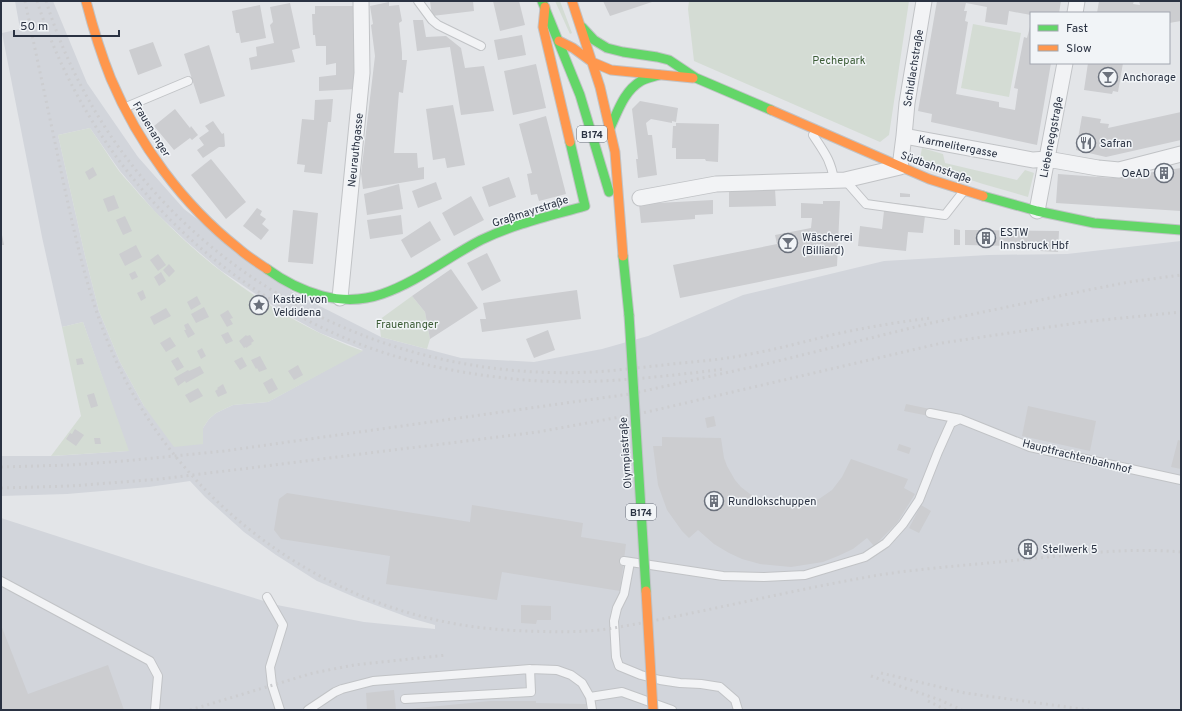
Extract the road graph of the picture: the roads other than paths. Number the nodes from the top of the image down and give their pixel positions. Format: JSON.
{"nodes":[{"id":1,"x":86,"y":1,"type":"edge"},
{"id":2,"x":361,"y":1,"type":"edge"},
{"id":3,"x":418,"y":1,"type":"edge"},
{"id":4,"x":572,"y":1,"type":"edge"},
{"id":5,"x":924,"y":1,"type":"edge"},
{"id":6,"x":1077,"y":1,"type":"edge"},
{"id":7,"x":543,"y":4,"type":"edge"},
{"id":8,"x":1075,"y":12,"type":"edge"},
{"id":9,"x":582,"y":27,"type":"junction"},
{"id":10,"x":559,"y":41,"type":"junction"},
{"id":11,"x":481,"y":46,"type":"dead end"},
{"id":12,"x":592,"y":62,"type":"junction"},
{"id":13,"x":1065,"y":64,"type":"edge"},
{"id":14,"x":660,"y":75,"type":"junction"},
{"id":15,"x":696,"y":78,"type":"junction"},
{"id":16,"x":188,"y":81,"type":"dead end"},
{"id":17,"x":125,"y":108,"type":"junction"},
{"id":18,"x":807,"y":126,"type":"junction"},
{"id":19,"x":610,"y":128,"type":"junction"},
{"id":20,"x":904,"y":136,"type":"junction"},
{"id":21,"x":1181,"y":154,"type":"edge"},
{"id":22,"x":1047,"y":159,"type":"junction"},
{"id":23,"x":900,"y":167,"type":"junction"},
{"id":24,"x":839,"y":180,"type":"junction"},
{"id":25,"x":964,"y":191,"type":"junction"},
{"id":26,"x":640,"y":198,"type":"dead end"},
{"id":27,"x":1038,"y":211,"type":"junction"},
{"id":28,"x":620,"y":229,"type":"junction"},
{"id":29,"x":1181,"y":230,"type":"edge"},
{"id":30,"x":340,"y":298,"type":"junction"},
{"id":31,"x":629,"y":315,"type":"joint"},
{"id":32,"x":930,"y":412,"type":"dead end"},
{"id":33,"x":960,"y":418,"type":"junction"},
{"id":34,"x":1181,"y":480,"type":"edge"},
{"id":35,"x":3,"y":585,"type":"edge"},
{"id":36,"x":267,"y":597,"type":"dead end"},
{"id":37,"x":530,"y":669,"type":"junction"},
{"id":38,"x":590,"y":697,"type":"junction"},
{"id":39,"x":404,"y":699,"type":"dead end"},
{"id":40,"x":156,"y":710,"type":"edge"},
{"id":41,"x":280,"y":710,"type":"edge"},
{"id":42,"x":308,"y":710,"type":"edge"},
{"id":43,"x":592,"y":710,"type":"edge"},
{"id":44,"x":653,"y":710,"type":"edge"},
{"id":45,"x":672,"y":710,"type":"edge"},
{"id":46,"x":738,"y":710,"type":"edge"}],
"edges":[{"from":1,"to":17,"type":"street","name":"Frauenanger"},
{"from":2,"to":30,"type":"street","name":"Neurauthgasse"},
{"from":3,"to":11,"type":"lane"},
{"from":4,"to":9,"type":"street","name":"Graßmayrstraße","number":"B174"},
{"from":5,"to":20,"type":"street","name":"Schidlachstraße"},
{"from":6,"to":8,"type":"street"},
{"from":7,"to":10,"type":"street","name":"Graßmayrstraße","number":"B174"},
{"from":7,"to":30,"type":"street","name":"Graßmayrstraße"},
{"from":9,"to":12,"type":"street","name":"Graßmayrstraße","number":"B174"},
{"from":9,"to":15,"type":"street"},
{"from":10,"to":12,"type":"street"},
{"from":10,"to":28,"type":"street","name":"Graßmayrstraße","number":"B174"},
{"from":12,"to":14,"type":"street"},
{"from":12,"to":19,"type":"street","name":"Graßmayrstraße","number":"B174"},
{"from":13,"to":22,"type":"street","name":"Liebeneggstraße"},
{"from":14,"to":15,"type":"street"},
{"from":14,"to":19,"type":"street"},
{"from":15,"to":18,"type":"street","name":"Südbahnstraße"},
{"from":16,"to":17,"type":"lane"},
{"from":17,"to":30,"type":"street","name":"Frauenanger"},
{"from":18,"to":23,"type":"street","name":"Südbahnstraße"},
{"from":18,"to":24,"type":"lane"},
{"from":19,"to":28,"type":"street","name":"Graßmayrstraße","number":"B174"},
{"from":20,"to":22,"type":"street","name":"Karmelitergasse"},
{"from":20,"to":23,"type":"street","name":"Karmelitergasse"},
{"from":21,"to":22,"type":"street","name":"Karmelitergasse"},
{"from":22,"to":27,"type":"street","name":"Liebeneggstraße"},
{"from":23,"to":24,"type":"street"},
{"from":23,"to":25,"type":"street","name":"Südbahnstraße"},
{"from":24,"to":25,"type":"lane"},
{"from":24,"to":26,"type":"street"},
{"from":25,"to":27,"type":"street","name":"Südbahnstraße"},
{"from":27,"to":29,"type":"street","name":"Südbahnstraße"},
{"from":28,"to":31,"type":"street","name":"Graßmayrstraße","number":"B174"},
{"from":31,"to":44,"type":"street","name":"Olympiastraße","number":"B174","bridge":true},
{"from":32,"to":33,"type":"lane","name":"Hauptfrachtenbahnhof"},
{"from":33,"to":34,"type":"lane","name":"Hauptfrachtenbahnhof"},
{"from":33,"to":46,"type":"lane"},
{"from":35,"to":40,"type":"lane"},
{"from":36,"to":41,"type":"lane"},
{"from":37,"to":38,"type":"lane"},
{"from":37,"to":39,"type":"lane"},
{"from":37,"to":42,"type":"lane"},
{"from":38,"to":43,"type":"lane"},
{"from":38,"to":45,"type":"lane"}]}
